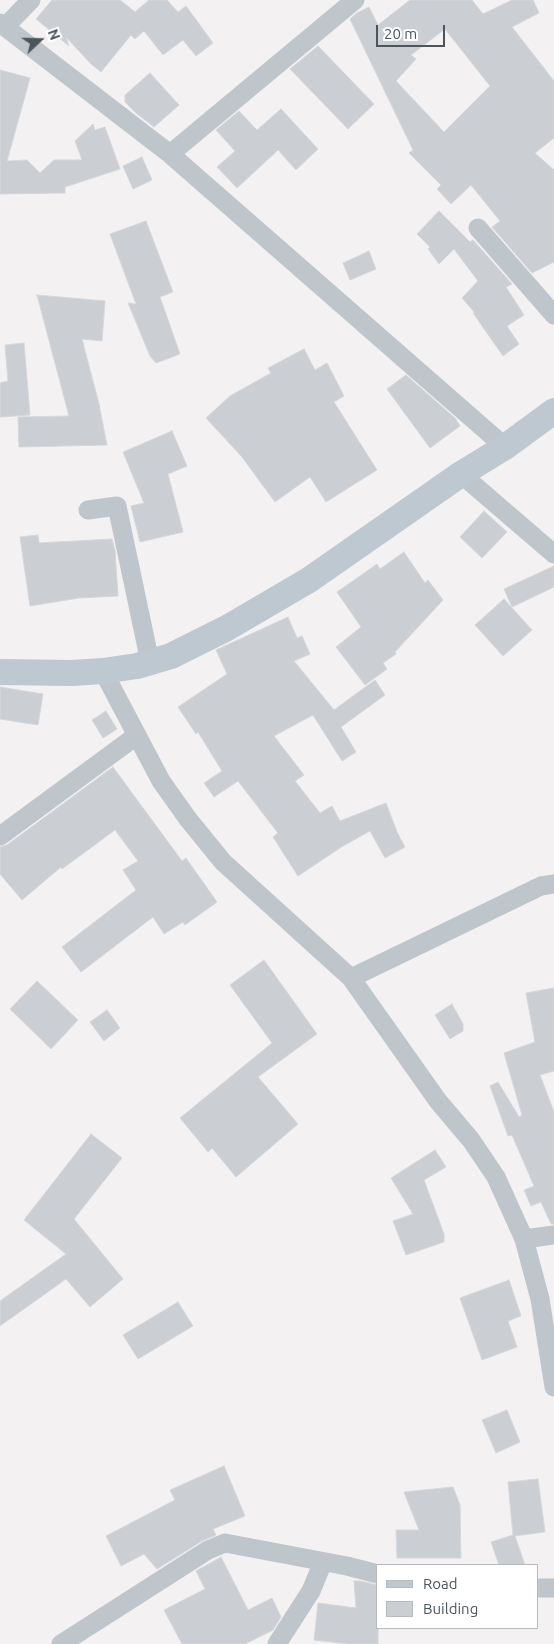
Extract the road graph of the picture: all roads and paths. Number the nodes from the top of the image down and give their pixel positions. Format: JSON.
{"nodes":[{"id":1,"x":31,"y":0,"type":"edge"},
{"id":2,"x":355,"y":0,"type":"edge"},
{"id":3,"x":3,"y":25,"type":"edge"},
{"id":4,"x":170,"y":154,"type":"junction"},
{"id":5,"x":478,"y":228,"type":"dead end"},
{"id":6,"x":554,"y":316,"type":"edge"},
{"id":7,"x":554,"y":411,"type":"edge"},
{"id":8,"x":505,"y":447,"type":"junction"},
{"id":9,"x":461,"y":474,"type":"junction"},
{"id":10,"x":88,"y":510,"type":"dead end"},
{"id":11,"x":554,"y":554,"type":"edge"},
{"id":12,"x":150,"y":662,"type":"junction"},
{"id":13,"x":103,"y":671,"type":"junction"},
{"id":14,"x":0,"y":672,"type":"edge"},
{"id":15,"x":136,"y":736,"type":"junction"},
{"id":16,"x":0,"y":836,"type":"edge"},
{"id":17,"x":554,"y":884,"type":"edge"},
{"id":18,"x":351,"y":978,"type":"junction"},
{"id":19,"x":554,"y":1235,"type":"edge"},
{"id":20,"x":524,"y":1239,"type":"junction"},
{"id":21,"x":554,"y":1387,"type":"edge"},
{"id":22,"x":323,"y":1562,"type":"junction"},
{"id":23,"x":376,"y":1574,"type":"edge"},
{"id":24,"x":539,"y":1588,"type":"edge"},
{"id":25,"x":554,"y":1588,"type":"edge"},
{"id":26,"x":61,"y":1644,"type":"edge"},
{"id":27,"x":277,"y":1644,"type":"edge"}],
"edges":[{"from":1,"to":3,"type":"street"},
{"from":2,"to":4,"type":"street"},
{"from":3,"to":4,"type":"street"},
{"from":4,"to":8,"type":"street"},
{"from":5,"to":6,"type":"street"},
{"from":7,"to":8,"type":"street"},
{"from":8,"to":9,"type":"street"},
{"from":9,"to":11,"type":"street"},
{"from":9,"to":12,"type":"street"},
{"from":10,"to":12,"type":"street"},
{"from":12,"to":13,"type":"street"},
{"from":13,"to":14,"type":"street"},
{"from":13,"to":15,"type":"street"},
{"from":15,"to":16,"type":"street"},
{"from":15,"to":18,"type":"street"},
{"from":17,"to":18,"type":"street"},
{"from":18,"to":20,"type":"street"},
{"from":19,"to":20,"type":"street"},
{"from":20,"to":21,"type":"street"},
{"from":22,"to":23,"type":"street"},
{"from":22,"to":26,"type":"street"},
{"from":22,"to":27,"type":"street"},
{"from":24,"to":25,"type":"street"}]}
